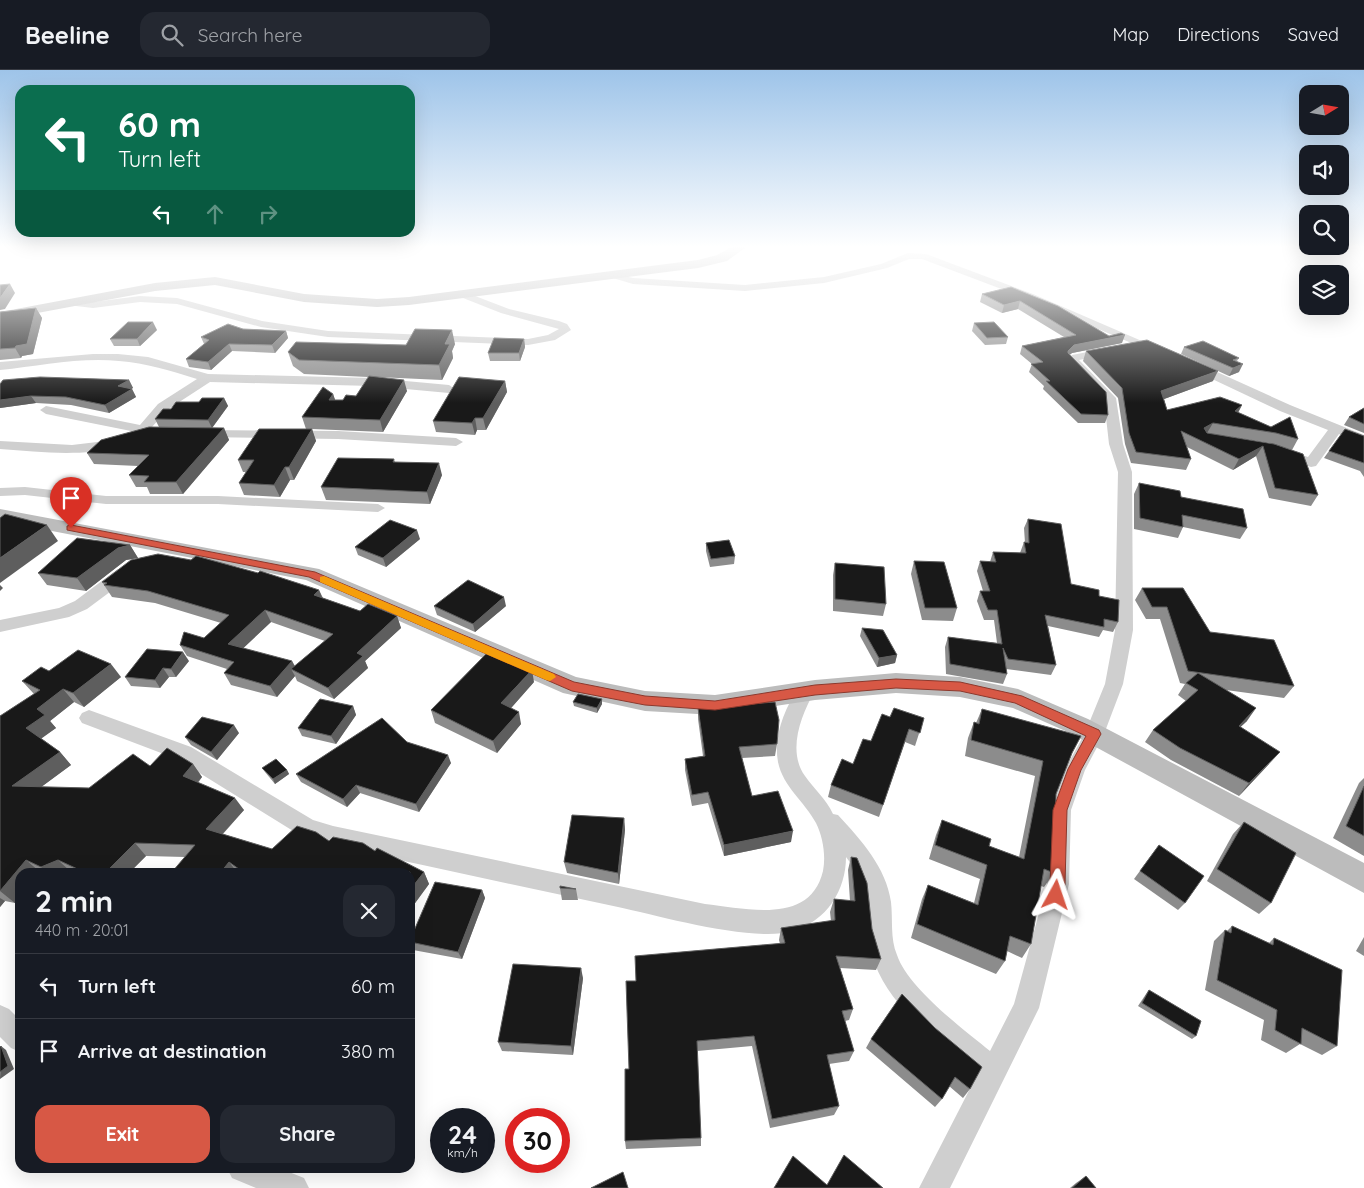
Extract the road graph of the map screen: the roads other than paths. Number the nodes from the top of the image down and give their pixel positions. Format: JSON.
{"nodes":[{"id":1,"x":95,"y":299,"type":"edge"},
{"id":2,"x":159,"y":299,"type":"edge"},
{"id":3,"x":162,"y":299,"type":"edge"},
{"id":4,"x":317,"y":299,"type":"edge"},
{"id":5,"x":413,"y":299,"type":"edge"},
{"id":6,"x":475,"y":299,"type":"edge"},
{"id":7,"x":1036,"y":299,"type":"edge"},
{"id":8,"x":76,"y":303,"type":"junction"},
{"id":9,"x":0,"y":316,"type":"edge"},
{"id":10,"x":1144,"y":344,"type":"junction"},
{"id":11,"x":1168,"y":354,"type":"edge"},
{"id":12,"x":1183,"y":361,"type":"edge"},
{"id":13,"x":0,"y":366,"type":"edge"},
{"id":14,"x":208,"y":378,"type":"junction"},
{"id":15,"x":449,"y":389,"type":"dead end"},
{"id":16,"x":46,"y":410,"type":"dead end"},
{"id":17,"x":1336,"y":429,"type":"junction"},
{"id":18,"x":148,"y":432,"type":"junction"},
{"id":19,"x":173,"y":434,"type":"edge"},
{"id":20,"x":193,"y":434,"type":"edge"},
{"id":21,"x":1364,"y":440,"type":"edge"},
{"id":22,"x":456,"y":442,"type":"dead end"},
{"id":23,"x":0,"y":445,"type":"edge"},
{"id":24,"x":1270,"y":449,"type":"edge"},
{"id":25,"x":0,"y":492,"type":"edge"},
{"id":26,"x":378,"y":508,"type":"dead end"},
{"id":27,"x":0,"y":516,"type":"edge"},
{"id":28,"x":196,"y":552,"type":"junction"},
{"id":29,"x":0,"y":626,"type":"edge"},
{"id":30,"x":805,"y":692,"type":"junction"},
{"id":31,"x":89,"y":718,"type":"dead end"},
{"id":32,"x":1094,"y":734,"type":"junction"},
{"id":33,"x":824,"y":815,"type":"junction"},
{"id":34,"x":1364,"y":879,"type":"edge"},
{"id":35,"x":0,"y":1018,"type":"edge"},
{"id":36,"x":15,"y":1034,"type":"edge"},
{"id":37,"x":993,"y":1072,"type":"junction"},
{"id":38,"x":255,"y":1173,"type":"edge"},
{"id":39,"x":294,"y":1188,"type":"edge"},
{"id":40,"x":934,"y":1188,"type":"edge"}],
"edges":[{"from":1,"to":8,"type":"main road"},
{"from":2,"to":8,"type":"street"},
{"from":3,"to":6,"type":"street"},
{"from":4,"to":5,"type":"main road"},
{"from":7,"to":10,"type":"street"},
{"from":8,"to":9,"type":"main road"},
{"from":10,"to":11,"type":"street"},
{"from":10,"to":32,"type":"street"},
{"from":12,"to":17,"type":"street"},
{"from":13,"to":14,"type":"street"},
{"from":14,"to":15,"type":"street"},
{"from":14,"to":18,"type":"street"},
{"from":16,"to":18,"type":"street"},
{"from":17,"to":21,"type":"street"},
{"from":17,"to":24,"type":"street"},
{"from":18,"to":19,"type":"street"},
{"from":18,"to":23,"type":"street"},
{"from":20,"to":22,"type":"street"},
{"from":25,"to":26,"type":"street"},
{"from":27,"to":28,"type":"main road"},
{"from":28,"to":29,"type":"street"},
{"from":28,"to":30,"type":"main road"},
{"from":30,"to":32,"type":"main road"},
{"from":30,"to":33,"type":"street"},
{"from":31,"to":33,"type":"street"},
{"from":32,"to":34,"type":"main road"},
{"from":32,"to":37,"type":"street"},
{"from":33,"to":37,"type":"street"},
{"from":35,"to":36,"type":"street"},
{"from":37,"to":40,"type":"street"},
{"from":38,"to":39,"type":"street"}]}
